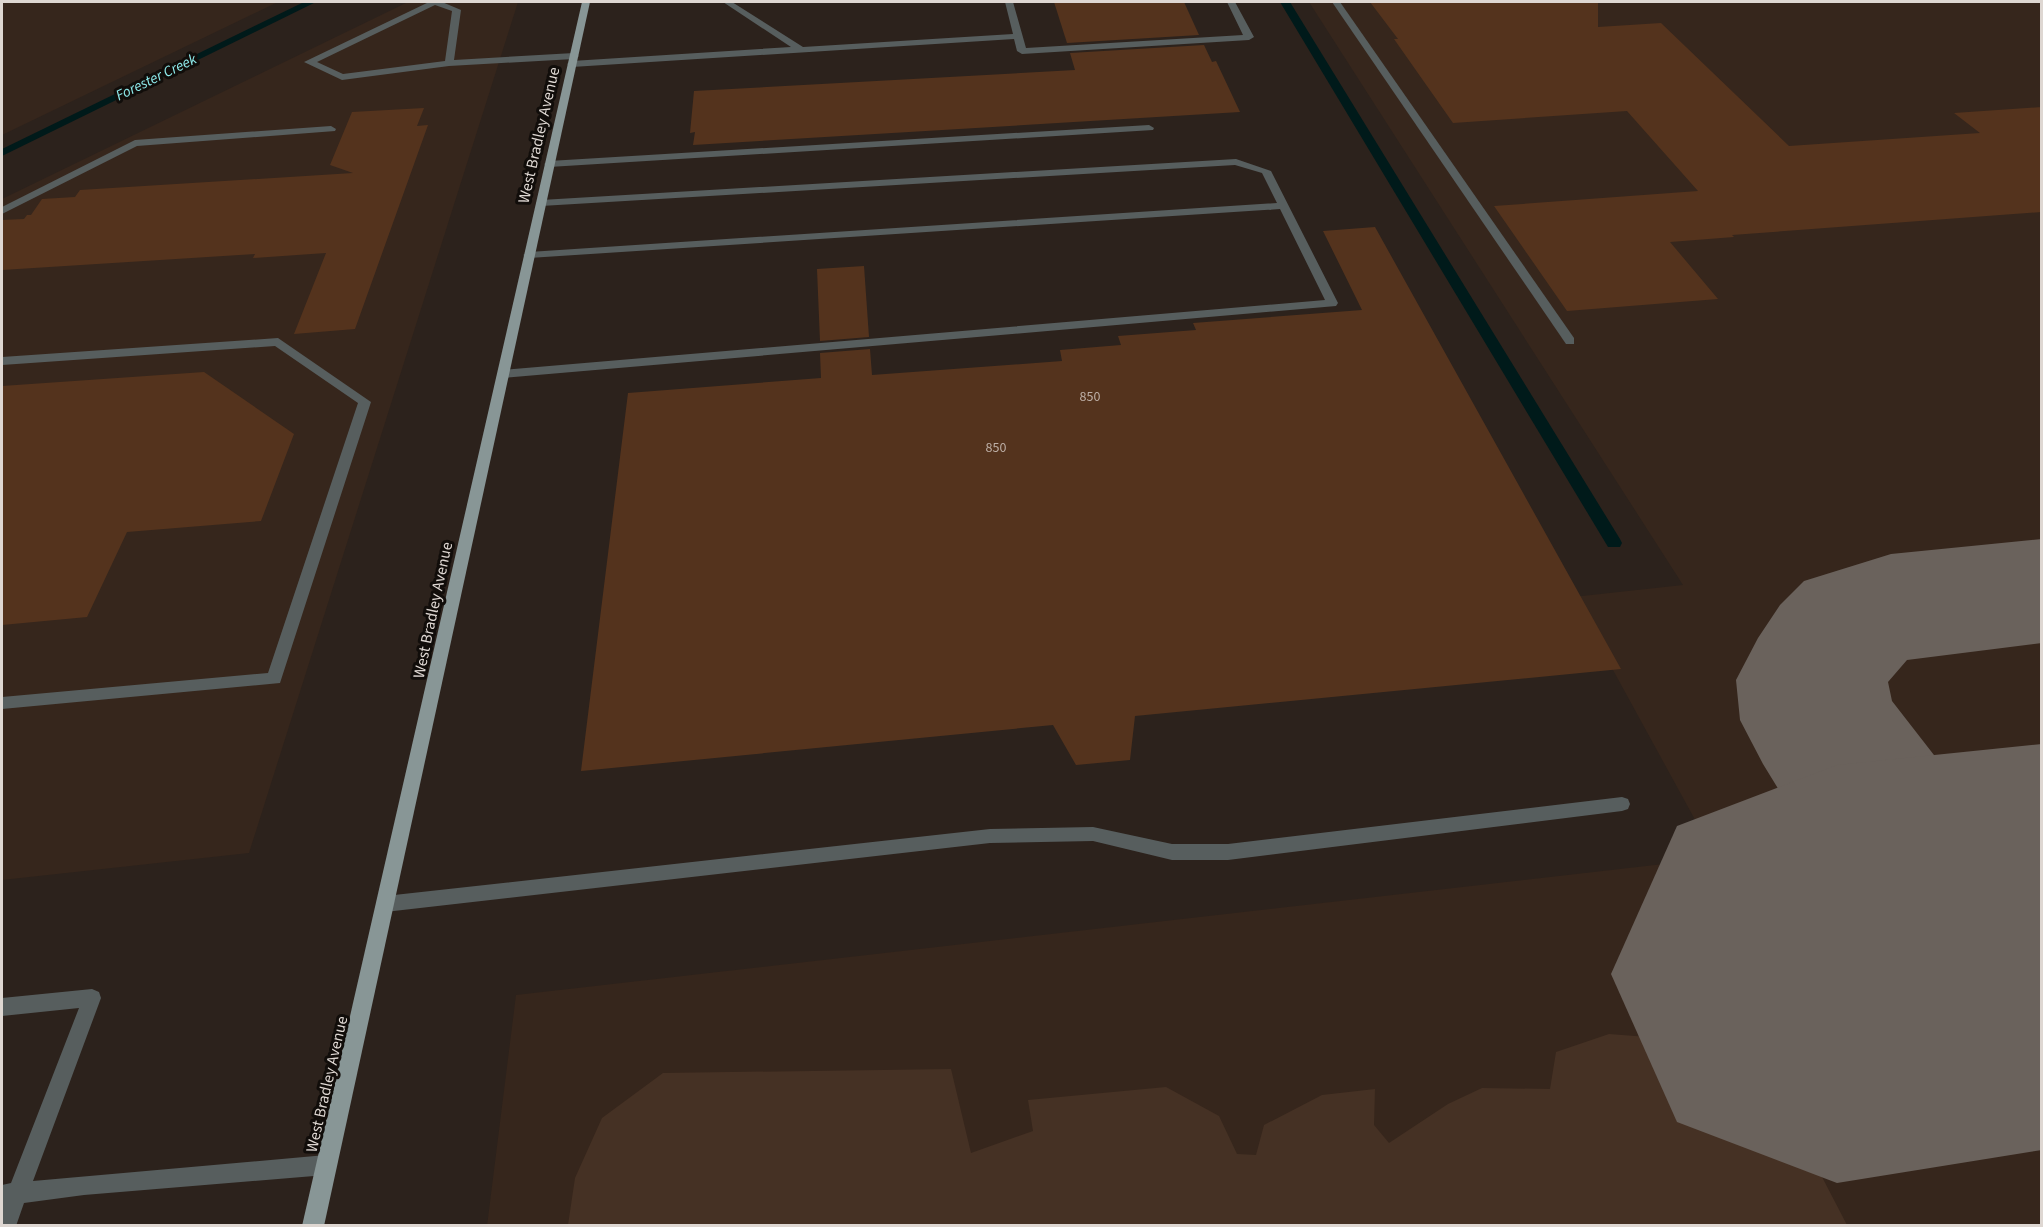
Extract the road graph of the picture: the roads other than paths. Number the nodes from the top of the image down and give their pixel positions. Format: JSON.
{"nodes":[{"id":1,"x":586,"y":2,"type":"edge"},
{"id":2,"x":727,"y":2,"type":"edge"},
{"id":3,"x":1009,"y":2,"type":"edge"},
{"id":4,"x":1231,"y":2,"type":"edge"},
{"id":5,"x":1336,"y":2,"type":"edge"},
{"id":6,"x":1018,"y":36,"type":"junction"},
{"id":7,"x":800,"y":49,"type":"junction"},
{"id":8,"x":573,"y":60,"type":"junction"},
{"id":9,"x":449,"y":63,"type":"junction"},
{"id":10,"x":1149,"y":128,"type":"dead end"},
{"id":11,"x":331,"y":129,"type":"dead end"},
{"id":12,"x":549,"y":164,"type":"junction"},
{"id":13,"x":541,"y":203,"type":"junction"},
{"id":14,"x":1283,"y":206,"type":"junction"},
{"id":15,"x":2,"y":211,"type":"edge"},
{"id":16,"x":529,"y":255,"type":"junction"},
{"id":17,"x":1570,"y":340,"type":"dead end"},
{"id":18,"x":2,"y":361,"type":"edge"},
{"id":19,"x":502,"y":374,"type":"junction"},
{"id":20,"x":2,"y":703,"type":"edge"},
{"id":21,"x":1622,"y":804,"type":"dead end"},
{"id":22,"x":385,"y":904,"type":"junction"},
{"id":23,"x":2,"y":1007,"type":"edge"},
{"id":24,"x":326,"y":1165,"type":"junction"},
{"id":25,"x":9,"y":1194,"type":"edge"},
{"id":26,"x":5,"y":1226,"type":"edge"},
{"id":27,"x":313,"y":1226,"type":"edge"}],
"edges":[{"from":1,"to":8,"type":"main road","name":"West Bradley Avenue"},
{"from":2,"to":7,"type":"lane"},
{"from":3,"to":6,"type":"lane"},
{"from":4,"to":6,"type":"lane"},
{"from":5,"to":17,"type":"lane"},
{"from":6,"to":7,"type":"lane"},
{"from":7,"to":8,"type":"lane"},
{"from":8,"to":9,"type":"lane"},
{"from":8,"to":12,"type":"main road","name":"West Bradley Avenue"},
{"from":9,"to":9,"type":"lane"},
{"from":10,"to":12,"type":"lane"},
{"from":11,"to":15,"type":"lane"},
{"from":12,"to":13,"type":"main road","name":"West Bradley Avenue"},
{"from":13,"to":14,"type":"lane"},
{"from":13,"to":16,"type":"main road","name":"West Bradley Avenue"},
{"from":14,"to":16,"type":"lane"},
{"from":14,"to":19,"type":"lane"},
{"from":16,"to":19,"type":"main road","name":"West Bradley Avenue"},
{"from":18,"to":20,"type":"lane"},
{"from":19,"to":22,"type":"main road","name":"West Bradley Avenue"},
{"from":21,"to":22,"type":"lane"},
{"from":22,"to":24,"type":"main road","name":"West Bradley Avenue"},
{"from":23,"to":25,"type":"lane"},
{"from":24,"to":25,"type":"lane"},
{"from":24,"to":27,"type":"main road","name":"West Bradley Avenue"},
{"from":25,"to":26,"type":"lane"}]}
